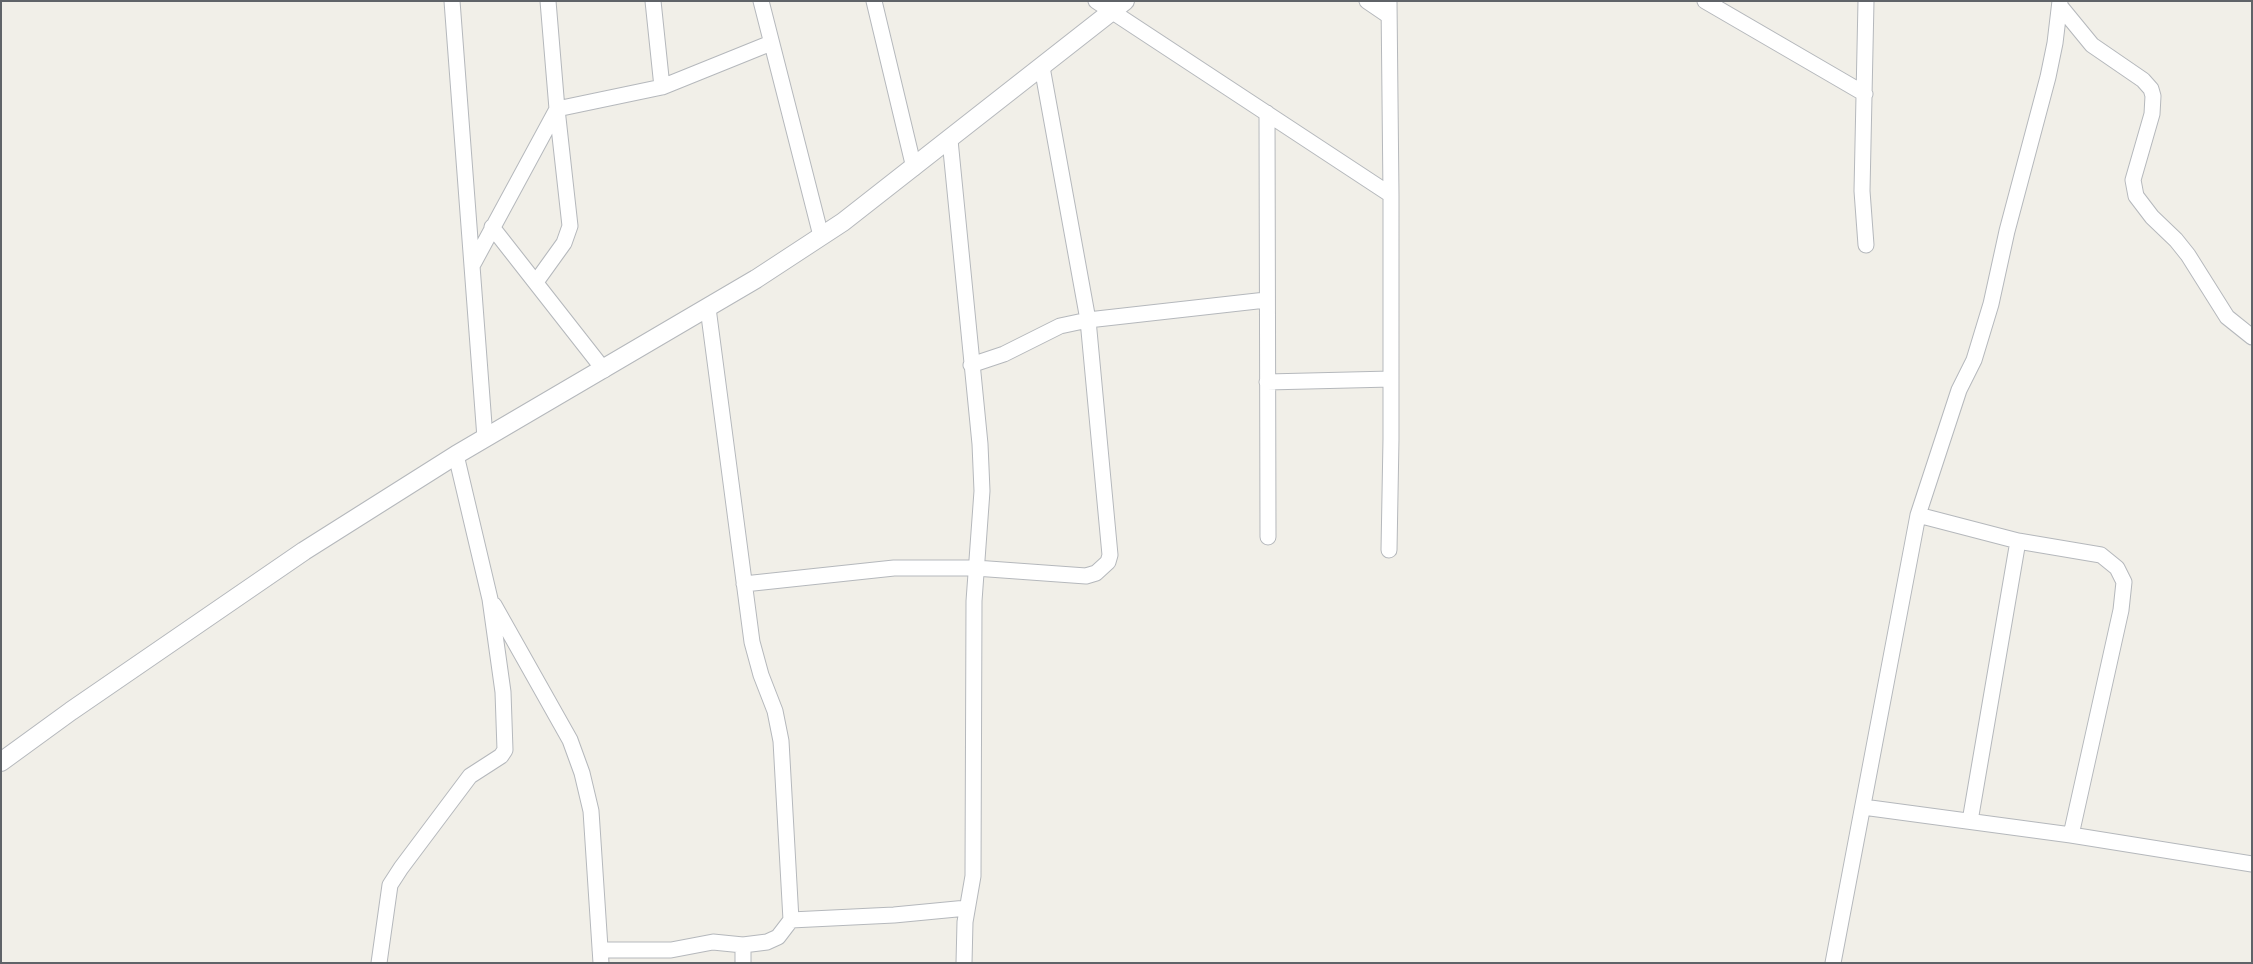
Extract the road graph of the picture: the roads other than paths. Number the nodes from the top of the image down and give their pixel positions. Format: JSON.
{"nodes":[{"id":1,"x":452,"y":1,"type":"edge"},
{"id":2,"x":548,"y":1,"type":"edge"},
{"id":3,"x":653,"y":1,"type":"edge"},
{"id":4,"x":761,"y":1,"type":"edge"},
{"id":5,"x":874,"y":1,"type":"edge"},
{"id":6,"x":1096,"y":1,"type":"edge"},
{"id":7,"x":1367,"y":1,"type":"edge"},
{"id":8,"x":1705,"y":1,"type":"edge"},
{"id":9,"x":1866,"y":1,"type":"edge"},
{"id":10,"x":2060,"y":3,"type":"edge"},
{"id":11,"x":1119,"y":6,"type":"edge"},
{"id":12,"x":1721,"y":6,"type":"edge"},
{"id":13,"x":1389,"y":8,"type":"edge"},
{"id":14,"x":771,"y":42,"type":"junction"},
{"id":15,"x":1042,"y":67,"type":"junction"},
{"id":16,"x":662,"y":87,"type":"junction"},
{"id":17,"x":1865,"y":94,"type":"junction"},
{"id":18,"x":556,"y":109,"type":"junction"},
{"id":19,"x":1267,"y":113,"type":"junction"},
{"id":20,"x":950,"y":140,"type":"junction"},
{"id":21,"x":914,"y":168,"type":"junction"},
{"id":22,"x":1392,"y":195,"type":"junction"},
{"id":23,"x":492,"y":227,"type":"junction"},
{"id":24,"x":821,"y":236,"type":"junction"},
{"id":25,"x":1866,"y":245,"type":"dead end"},
{"id":26,"x":472,"y":266,"type":"junction"},
{"id":27,"x":536,"y":282,"type":"junction"},
{"id":28,"x":1266,"y":300,"type":"junction"},
{"id":29,"x":708,"y":308,"type":"junction"},
{"id":30,"x":1088,"y":320,"type":"junction"},
{"id":31,"x":2252,"y":337,"type":"edge"},
{"id":32,"x":971,"y":365,"type":"junction"},
{"id":33,"x":604,"y":370,"type":"junction"},
{"id":34,"x":1391,"y":379,"type":"junction"},
{"id":35,"x":1267,"y":382,"type":"junction"},
{"id":36,"x":485,"y":438,"type":"junction"},
{"id":37,"x":456,"y":455,"type":"junction"},
{"id":38,"x":1918,"y":515,"type":"junction"},
{"id":39,"x":1268,"y":537,"type":"dead end"},
{"id":40,"x":2018,"y":541,"type":"junction"},
{"id":41,"x":1389,"y":550,"type":"dead end"},
{"id":42,"x":975,"y":568,"type":"junction"},
{"id":43,"x":744,"y":584,"type":"junction"},
{"id":44,"x":490,"y":599,"type":"junction"},
{"id":45,"x":1,"y":762,"type":"edge"},
{"id":46,"x":1863,"y":807,"type":"junction"},
{"id":47,"x":1970,"y":821,"type":"junction"},
{"id":48,"x":2071,"y":835,"type":"junction"},
{"id":49,"x":2252,"y":864,"type":"edge"},
{"id":50,"x":966,"y":908,"type":"junction"},
{"id":51,"x":792,"y":920,"type":"junction"},
{"id":52,"x":743,"y":945,"type":"junction"},
{"id":53,"x":601,"y":956,"type":"edge"},
{"id":54,"x":379,"y":963,"type":"edge"},
{"id":55,"x":743,"y":963,"type":"edge"},
{"id":56,"x":964,"y":963,"type":"edge"},
{"id":57,"x":1833,"y":963,"type":"edge"}],
"edges":[{"from":1,"to":26,"type":"street"},
{"from":2,"to":18,"type":"street"},
{"from":3,"to":16,"type":"street"},
{"from":4,"to":14,"type":"street"},
{"from":5,"to":21,"type":"street"},
{"from":6,"to":11,"type":"street"},
{"from":7,"to":13,"type":"street"},
{"from":8,"to":12,"type":"street"},
{"from":9,"to":17,"type":"street"},
{"from":10,"to":31,"type":"street"},
{"from":10,"to":38,"type":"street"},
{"from":11,"to":15,"type":"street"},
{"from":11,"to":19,"type":"street"},
{"from":12,"to":17,"type":"street"},
{"from":13,"to":22,"type":"street"},
{"from":14,"to":16,"type":"street"},
{"from":14,"to":24,"type":"street"},
{"from":15,"to":20,"type":"street"},
{"from":15,"to":30,"type":"street"},
{"from":16,"to":18,"type":"street"},
{"from":17,"to":25,"type":"street"},
{"from":18,"to":23,"type":"street"},
{"from":18,"to":27,"type":"street"},
{"from":19,"to":22,"type":"street"},
{"from":19,"to":28,"type":"street"},
{"from":20,"to":21,"type":"street"},
{"from":20,"to":32,"type":"street"},
{"from":21,"to":24,"type":"street"},
{"from":22,"to":34,"type":"street"},
{"from":23,"to":26,"type":"street"},
{"from":23,"to":27,"type":"street"},
{"from":24,"to":29,"type":"street"},
{"from":26,"to":36,"type":"street"},
{"from":27,"to":33,"type":"street"},
{"from":28,"to":30,"type":"street"},
{"from":28,"to":35,"type":"street"},
{"from":29,"to":33,"type":"street"},
{"from":29,"to":43,"type":"street"},
{"from":30,"to":32,"type":"street"},
{"from":30,"to":42,"type":"street"},
{"from":32,"to":42,"type":"street"},
{"from":33,"to":36,"type":"street"},
{"from":34,"to":35,"type":"street"},
{"from":34,"to":41,"type":"street"},
{"from":35,"to":39,"type":"street"},
{"from":36,"to":37,"type":"street"},
{"from":37,"to":44,"type":"street"},
{"from":37,"to":45,"type":"street"},
{"from":38,"to":40,"type":"street"},
{"from":38,"to":46,"type":"street"},
{"from":40,"to":47,"type":"street"},
{"from":40,"to":48,"type":"street"},
{"from":42,"to":43,"type":"street"},
{"from":42,"to":50,"type":"street"},
{"from":43,"to":51,"type":"street"},
{"from":44,"to":53,"type":"street"},
{"from":44,"to":54,"type":"street"},
{"from":46,"to":47,"type":"street"},
{"from":46,"to":57,"type":"street"},
{"from":47,"to":48,"type":"street"},
{"from":48,"to":49,"type":"street"},
{"from":50,"to":51,"type":"street"},
{"from":50,"to":56,"type":"street"},
{"from":51,"to":52,"type":"street"},
{"from":52,"to":53,"type":"street"},
{"from":52,"to":55,"type":"street"}]}
